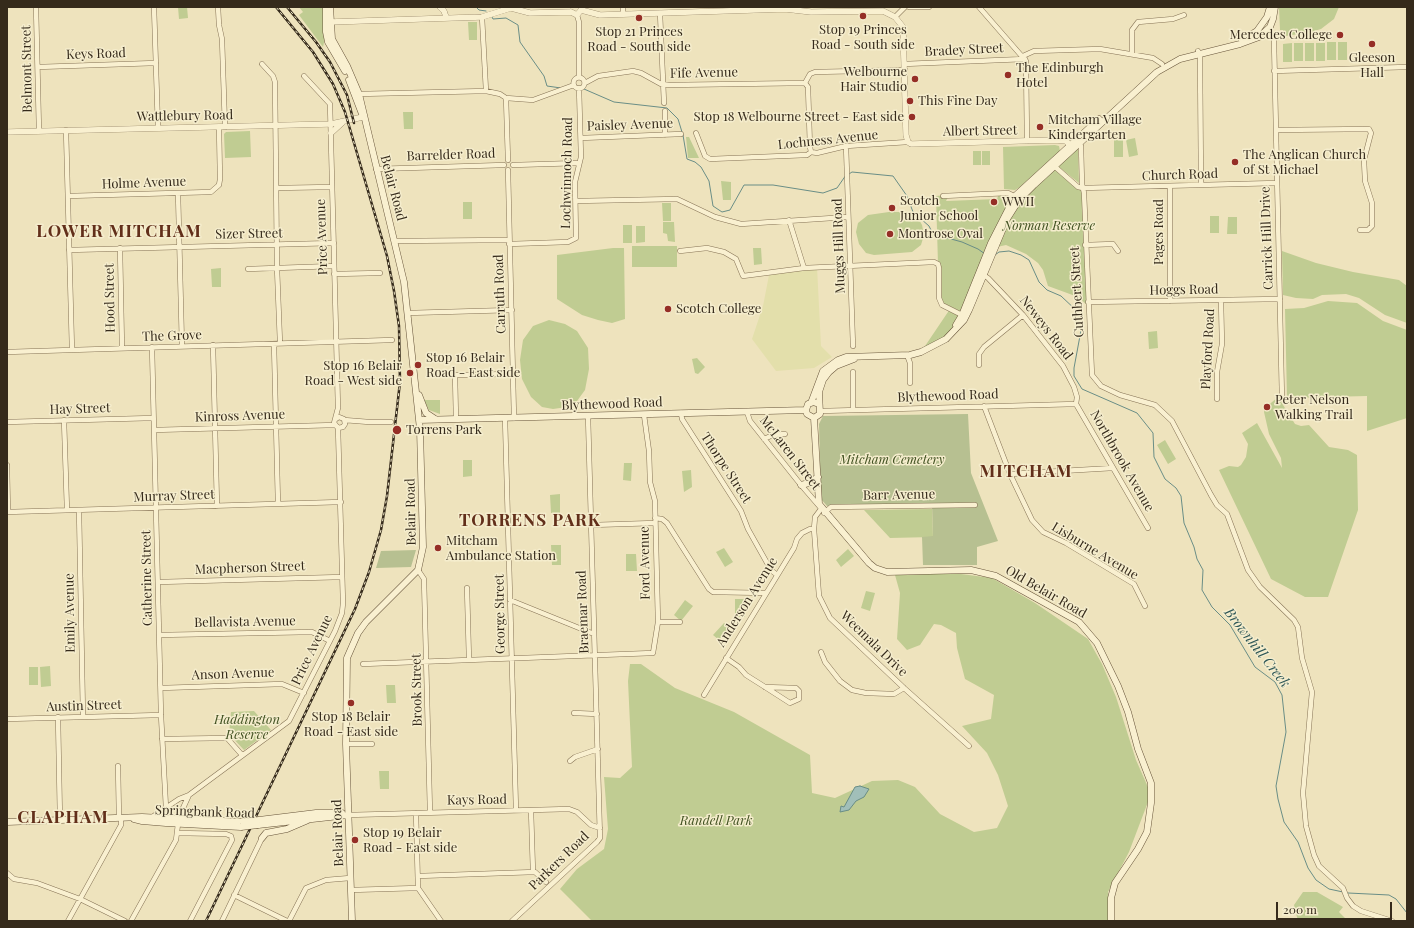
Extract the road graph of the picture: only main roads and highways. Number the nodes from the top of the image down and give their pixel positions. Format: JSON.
{"nodes":[{"id":1,"x":326,"y":7,"type":"edge"},
{"id":2,"x":330,"y":7,"type":"edge"},
{"id":3,"x":1270,"y":7,"type":"edge"},
{"id":4,"x":1275,"y":7,"type":"edge"},
{"id":5,"x":1267,"y":17,"type":"junction"},
{"id":6,"x":1266,"y":32,"type":"junction"},
{"id":7,"x":1251,"y":36,"type":"junction"},
{"id":8,"x":1198,"y":53,"type":"junction"},
{"id":9,"x":363,"y":117,"type":"junction"},
{"id":10,"x":1069,"y":149,"type":"junction"},
{"id":11,"x":860,"y":357,"type":"junction"},
{"id":12,"x":416,"y":388,"type":"junction"},
{"id":13,"x":811,"y":402,"type":"junction"},
{"id":14,"x":819,"y":404,"type":"junction"},
{"id":15,"x":806,"y":410,"type":"junction"},
{"id":16,"x":814,"y":418,"type":"junction"},
{"id":17,"x":419,"y":420,"type":"junction"},
{"id":18,"x":439,"y":420,"type":"junction"},
{"id":19,"x":818,"y":477,"type":"junction"},
{"id":20,"x":800,"y":485,"type":"road end"},
{"id":21,"x":348,"y":801,"type":"junction"},
{"id":22,"x":328,"y":812,"type":"junction"},
{"id":23,"x":348,"y":815,"type":"junction"},
{"id":24,"x":133,"y":818,"type":"junction"},
{"id":25,"x":311,"y":819,"type":"junction"},
{"id":26,"x":7,"y":822,"type":"edge"},
{"id":27,"x":178,"y":822,"type":"junction"},
{"id":28,"x":258,"y":823,"type":"junction"},
{"id":29,"x":269,"y":824,"type":"junction"},
{"id":30,"x":275,"y":831,"type":"junction"},
{"id":31,"x":262,"y":838,"type":"road end"},
{"id":32,"x":353,"y":921,"type":"edge"},
{"id":33,"x":1111,"y":921,"type":"edge"}],
"edges":[{"from":1,"to":9,"type":"main road","name":"Belair Road"},
{"from":2,"to":9,"type":"main road","name":"Belair Road"},
{"from":3,"to":5,"type":"main road"},
{"from":4,"to":6,"type":"main road"},
{"from":5,"to":6,"type":"main road"},
{"from":5,"to":7,"type":"main road"},
{"from":6,"to":7,"type":"main road"},
{"from":6,"to":8,"type":"main road"},
{"from":7,"to":8,"type":"main road"},
{"from":8,"to":10,"type":"main road"},
{"from":8,"to":10,"type":"main road"},
{"from":9,"to":12,"type":"main road","name":"Belair Road"},
{"from":10,"to":11,"type":"main road"},
{"from":11,"to":13,"type":"main road"},
{"from":11,"to":14,"type":"main road"},
{"from":12,"to":17,"type":"main road","name":"Belair Road"},
{"from":12,"to":18,"type":"main road"},
{"from":13,"to":14,"type":"main road"},
{"from":13,"to":15,"type":"main road"},
{"from":14,"to":16,"type":"main road"},
{"from":15,"to":16,"type":"main road"},
{"from":15,"to":18,"type":"main road","name":"Blythewood Road"},
{"from":16,"to":19,"type":"main road"},
{"from":17,"to":18,"type":"main road","name":"Blythewood Road"},
{"from":17,"to":21,"type":"main road","name":"Belair Road"},
{"from":19,"to":20,"type":"main road"},
{"from":19,"to":33,"type":"main road","name":"Old Belair Road"},
{"from":21,"to":22,"type":"main road"},
{"from":21,"to":23,"type":"main road","name":"Belair Road"},
{"from":22,"to":23,"type":"main road","name":"Springbank Road"},
{"from":22,"to":28,"type":"main road","name":"Springbank Road"},
{"from":23,"to":25,"type":"main road","name":"Springbank Road"},
{"from":23,"to":32,"type":"main road","name":"Belair Road"},
{"from":24,"to":26,"type":"main road","name":"Springbank Road"},
{"from":24,"to":27,"type":"main road","name":"Springbank Road"},
{"from":24,"to":27,"type":"main road","name":"Springbank Road"},
{"from":25,"to":29,"type":"main road","name":"Springbank Road"},
{"from":25,"to":30,"type":"main road"},
{"from":27,"to":28,"type":"main road","name":"Springbank Road","bridge":true},
{"from":28,"to":29,"type":"main road","name":"Springbank Road"},
{"from":29,"to":30,"type":"main road"},
{"from":30,"to":31,"type":"main road"}]}
